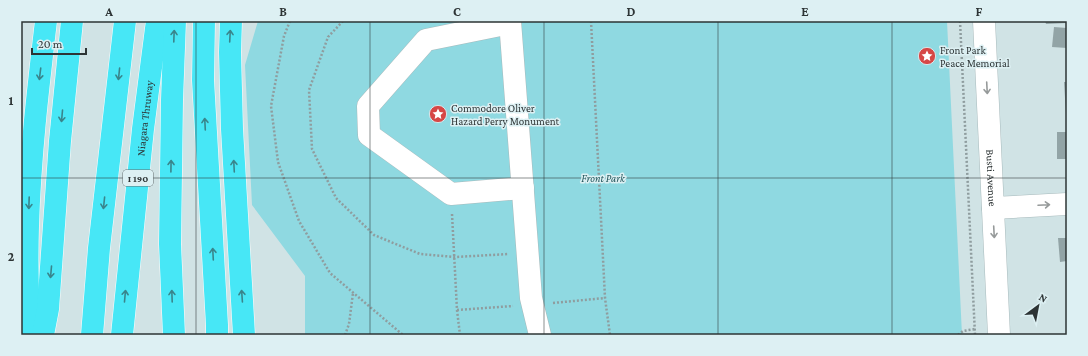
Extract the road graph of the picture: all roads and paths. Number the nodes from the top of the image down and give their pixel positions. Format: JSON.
{"nodes":[{"id":1,"x":46,"y":21,"type":"edge"},
{"id":2,"x":72,"y":21,"type":"edge"},
{"id":3,"x":125,"y":21,"type":"edge"},
{"id":4,"x":157,"y":21,"type":"edge"},
{"id":5,"x":175,"y":21,"type":"edge"},
{"id":6,"x":204,"y":21,"type":"edge"},
{"id":7,"x":231,"y":21,"type":"edge"},
{"id":8,"x":290,"y":21,"type":"edge"},
{"id":9,"x":343,"y":21,"type":"edge"},
{"id":10,"x":591,"y":21,"type":"edge"},
{"id":11,"x":960,"y":21,"type":"edge"},
{"id":12,"x":984,"y":21,"type":"edge"},
{"id":13,"x":510,"y":22,"type":"edge"},
{"id":14,"x":522,"y":188,"type":"junction"},
{"id":15,"x":1067,"y":204,"type":"edge"},
{"id":16,"x":993,"y":208,"type":"junction"},
{"id":17,"x":453,"y":230,"type":"dead end"},
{"id":18,"x":527,"y":253,"type":"junction"},
{"id":19,"x":455,"y":257,"type":"junction"},
{"id":20,"x":353,"y":293,"type":"junction"},
{"id":21,"x":605,"y":298,"type":"junction"},
{"id":22,"x":550,"y":303,"type":"dead end"},
{"id":23,"x":513,"y":306,"type":"dead end"},
{"id":24,"x":458,"y":310,"type":"junction"},
{"id":25,"x":975,"y":329,"type":"junction"},
{"id":26,"x":30,"y":335,"type":"edge"},
{"id":27,"x":43,"y":335,"type":"edge"},
{"id":28,"x":92,"y":335,"type":"edge"},
{"id":29,"x":122,"y":335,"type":"edge"},
{"id":30,"x":174,"y":335,"type":"edge"},
{"id":31,"x":217,"y":335,"type":"edge"},
{"id":32,"x":244,"y":335,"type":"edge"},
{"id":33,"x":345,"y":335,"type":"edge"},
{"id":34,"x":403,"y":335,"type":"edge"},
{"id":35,"x":460,"y":335,"type":"edge"},
{"id":36,"x":540,"y":335,"type":"edge"},
{"id":37,"x":610,"y":335,"type":"edge"},
{"id":38,"x":958,"y":335,"type":"edge"},
{"id":39,"x":975,"y":335,"type":"edge"},
{"id":40,"x":999,"y":335,"type":"edge"}],
"edges":[{"from":1,"to":26,"type":"highway","one_way":true},
{"from":2,"to":27,"type":"highway","one_way":true},
{"from":3,"to":28,"type":"highway","number":"I 190","one_way":true},
{"from":29,"to":4,"type":"highway","name":"Niagara Thruway","number":"I 190","one_way":true},
{"from":30,"to":5,"type":"highway","one_way":true},
{"from":31,"to":6,"type":"highway","one_way":true},
{"from":32,"to":7,"type":"highway","one_way":true},
{"from":8,"to":20,"type":"path"},
{"from":9,"to":19,"type":"path"},
{"from":10,"to":21,"type":"path"},
{"from":11,"to":25,"type":"path"},
{"from":12,"to":16,"type":"street","name":"Busti Avenue","one_way":true},
{"from":13,"to":14,"type":"street"},
{"from":13,"to":14,"type":"street"},
{"from":14,"to":18,"type":"street"},
{"from":16,"to":15,"type":"street","one_way":true},
{"from":16,"to":40,"type":"street","name":"Busti Avenue","one_way":true},
{"from":17,"to":19,"type":"path"},
{"from":18,"to":19,"type":"path"},
{"from":18,"to":36,"type":"street"},
{"from":19,"to":24,"type":"path"},
{"from":20,"to":33,"type":"path"},
{"from":20,"to":34,"type":"path"},
{"from":21,"to":22,"type":"path"},
{"from":21,"to":37,"type":"path"},
{"from":23,"to":24,"type":"path"},
{"from":24,"to":35,"type":"path"},
{"from":25,"to":38,"type":"path"},
{"from":25,"to":39,"type":"path"}]}
